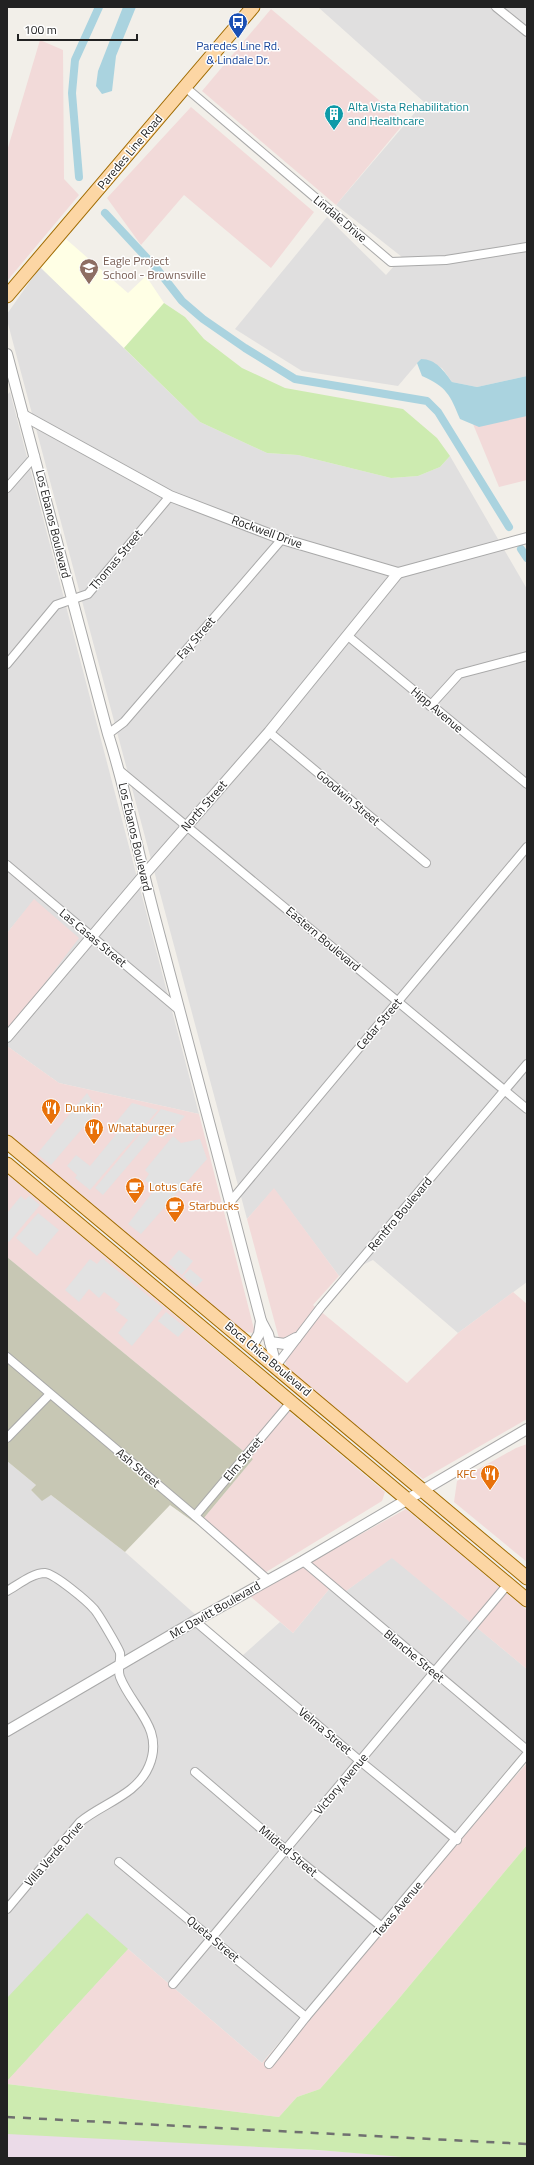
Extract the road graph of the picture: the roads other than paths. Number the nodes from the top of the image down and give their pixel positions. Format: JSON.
{"nodes":[{"id":1,"x":253,"y":7,"type":"edge"},
{"id":2,"x":496,"y":7,"type":"edge"},
{"id":3,"x":527,"y":32,"type":"edge"},
{"id":4,"x":185,"y":87,"type":"junction"},
{"id":5,"x":527,"y":247,"type":"edge"},
{"id":6,"x":7,"y":296,"type":"edge"},
{"id":7,"x":7,"y":354,"type":"edge"},
{"id":8,"x":23,"y":415,"type":"junction"},
{"id":9,"x":35,"y":456,"type":"junction"},
{"id":10,"x":7,"y":488,"type":"edge"},
{"id":11,"x":170,"y":496,"type":"junction"},
{"id":12,"x":527,"y":538,"type":"edge"},
{"id":13,"x":282,"y":539,"type":"junction"},
{"id":14,"x":398,"y":573,"type":"junction"},
{"id":15,"x":72,"y":599,"type":"junction"},
{"id":16,"x":348,"y":636,"type":"junction"},
{"id":17,"x":527,"y":656,"type":"edge"},
{"id":18,"x":7,"y":664,"type":"edge"},
{"id":19,"x":430,"y":706,"type":"junction"},
{"id":20,"x":269,"y":732,"type":"junction"},
{"id":21,"x":108,"y":734,"type":"junction"},
{"id":22,"x":119,"y":770,"type":"junction"},
{"id":23,"x":527,"y":784,"type":"edge"},
{"id":24,"x":187,"y":826,"type":"junction"},
{"id":25,"x":527,"y":847,"type":"edge"},
{"id":26,"x":426,"y":863,"type":"dead end"},
{"id":27,"x":7,"y":865,"type":"edge"},
{"id":28,"x":144,"y":875,"type":"junction"},
{"id":29,"x":92,"y":938,"type":"junction"},
{"id":30,"x":398,"y":1001,"type":"junction"},
{"id":31,"x":180,"y":1010,"type":"junction"},
{"id":32,"x":7,"y":1037,"type":"edge"},
{"id":33,"x":527,"y":1064,"type":"edge"},
{"id":34,"x":505,"y":1090,"type":"junction"},
{"id":35,"x":527,"y":1109,"type":"edge"},
{"id":36,"x":7,"y":1142,"type":"edge"},
{"id":37,"x":7,"y":1151,"type":"edge"},
{"id":38,"x":7,"y":1164,"type":"edge"},
{"id":39,"x":61,"y":1187,"type":"junction"},
{"id":40,"x":231,"y":1201,"type":"junction"},
{"id":41,"x":261,"y":1321,"type":"junction"},
{"id":42,"x":296,"y":1338,"type":"junction"},
{"id":43,"x":270,"y":1342,"type":"junction"},
{"id":44,"x":252,"y":1346,"type":"junction"},
{"id":45,"x":7,"y":1358,"type":"edge"},
{"id":46,"x":276,"y":1366,"type":"junction"},
{"id":47,"x":49,"y":1394,"type":"junction"},
{"id":48,"x":291,"y":1402,"type":"junction"},
{"id":49,"x":527,"y":1429,"type":"edge"},
{"id":50,"x":7,"y":1438,"type":"edge"},
{"id":51,"x":423,"y":1490,"type":"junction"},
{"id":52,"x":407,"y":1499,"type":"junction"},
{"id":53,"x":195,"y":1516,"type":"junction"},
{"id":54,"x":303,"y":1561,"type":"junction"},
{"id":55,"x":527,"y":1578,"type":"edge"},
{"id":56,"x":268,"y":1580,"type":"junction"},
{"id":57,"x":508,"y":1584,"type":"junction"},
{"id":58,"x":7,"y":1591,"type":"edge"},
{"id":59,"x":527,"y":1600,"type":"edge"},
{"id":60,"x":195,"y":1621,"type":"junction"},
{"id":61,"x":118,"y":1667,"type":"junction"},
{"id":62,"x":434,"y":1673,"type":"junction"},
{"id":63,"x":7,"y":1731,"type":"edge"},
{"id":64,"x":527,"y":1750,"type":"edge"},
{"id":65,"x":527,"y":1754,"type":"edge"},
{"id":66,"x":360,"y":1762,"type":"junction"},
{"id":67,"x":195,"y":1772,"type":"dead end"},
{"id":68,"x":457,"y":1840,"type":"junction"},
{"id":69,"x":286,"y":1850,"type":"junction"},
{"id":70,"x":119,"y":1862,"type":"dead end"},
{"id":71,"x":7,"y":1909,"type":"edge"},
{"id":72,"x":382,"y":1927,"type":"junction"},
{"id":73,"x":212,"y":1938,"type":"junction"},
{"id":74,"x":173,"y":1984,"type":"dead end"},
{"id":75,"x":306,"y":2017,"type":"junction"},
{"id":76,"x":269,"y":2064,"type":"dead end"}],
"edges":[{"from":1,"to":4,"type":"main road","name":"Paredes Line Road"},
{"from":2,"to":3,"type":"street"},
{"from":4,"to":5,"type":"street","name":"Lindale Drive"},
{"from":4,"to":6,"type":"main road","name":"Paredes Line Road"},
{"from":7,"to":8,"type":"street","name":"Los Ebanos Boulevard"},
{"from":8,"to":9,"type":"street","name":"Los Ebanos Boulevard"},
{"from":8,"to":11,"type":"street","name":"Rockwell Drive"},
{"from":9,"to":10,"type":"street"},
{"from":9,"to":15,"type":"street","name":"Los Ebanos Boulevard"},
{"from":11,"to":13,"type":"street","name":"Rockwell Drive"},
{"from":11,"to":15,"type":"street","name":"Thomas Street"},
{"from":12,"to":14,"type":"street"},
{"from":13,"to":14,"type":"street","name":"Rockwell Drive"},
{"from":13,"to":21,"type":"street","name":"Fay Street"},
{"from":14,"to":16,"type":"street","name":"North Street"},
{"from":15,"to":18,"type":"street","name":"Thomas Street"},
{"from":15,"to":21,"type":"street","name":"Los Ebanos Boulevard"},
{"from":16,"to":19,"type":"street","name":"Hipp Avenue"},
{"from":16,"to":20,"type":"street","name":"North Street"},
{"from":17,"to":19,"type":"street"},
{"from":19,"to":23,"type":"street","name":"Hipp Avenue"},
{"from":20,"to":24,"type":"street","name":"North Street"},
{"from":20,"to":26,"type":"street","name":"Goodwin Street"},
{"from":21,"to":22,"type":"street","name":"Los Ebanos Boulevard"},
{"from":22,"to":24,"type":"street","name":"Eastern Boulevard"},
{"from":22,"to":28,"type":"street","name":"Los Ebanos Boulevard"},
{"from":24,"to":28,"type":"street","name":"North Street"},
{"from":24,"to":30,"type":"street","name":"Eastern Boulevard"},
{"from":25,"to":30,"type":"street","name":"Cedar Street"},
{"from":27,"to":29,"type":"street","name":"Las Casas Street"},
{"from":28,"to":29,"type":"street","name":"North Street"},
{"from":28,"to":31,"type":"street","name":"Los Ebanos Boulevard"},
{"from":29,"to":31,"type":"street","name":"Las Casas Street"},
{"from":29,"to":32,"type":"street","name":"North Street"},
{"from":30,"to":34,"type":"street","name":"Eastern Boulevard"},
{"from":30,"to":40,"type":"street","name":"Cedar Street"},
{"from":31,"to":40,"type":"street","name":"Los Ebanos Boulevard"},
{"from":33,"to":34,"type":"street","name":"Rentfro Boulevard"},
{"from":34,"to":35,"type":"street","name":"Eastern Boulevard"},
{"from":34,"to":42,"type":"street","name":"Rentfro Boulevard"},
{"from":36,"to":39,"type":"main road","name":"Boca Chica Boulevard"},
{"from":37,"to":39,"type":"main road"},
{"from":38,"to":48,"type":"main road","name":"Boca Chica Boulevard"},
{"from":39,"to":44,"type":"main road","name":"Boca Chica Boulevard"},
{"from":40,"to":41,"type":"street","name":"Los Ebanos Boulevard"},
{"from":41,"to":43,"type":"street","name":"Los Ebanos Boulevard"},
{"from":41,"to":44,"type":"street"},
{"from":42,"to":43,"type":"street"},
{"from":42,"to":46,"type":"street","name":"Rentfro Boulevard"},
{"from":43,"to":46,"type":"street","name":"Los Ebanos Boulevard"},
{"from":44,"to":46,"type":"main road","name":"Boca Chica Boulevard"},
{"from":45,"to":47,"type":"street","name":"Ash Street"},
{"from":46,"to":51,"type":"main road","name":"Boca Chica Boulevard"},
{"from":47,"to":50,"type":"street"},
{"from":47,"to":53,"type":"street","name":"Ash Street"},
{"from":48,"to":52,"type":"main road","name":"Boca Chica Boulevard"},
{"from":48,"to":53,"type":"street","name":"Elm Street"},
{"from":49,"to":51,"type":"street","name":"Mc Davitt Boulevard"},
{"from":51,"to":52,"type":"street","name":"Mc Davitt Boulevard"},
{"from":51,"to":55,"type":"main road","name":"Boca Chica Boulevard"},
{"from":52,"to":54,"type":"street","name":"Mc Davitt Boulevard"},
{"from":52,"to":57,"type":"main road","name":"Boca Chica Boulevard"},
{"from":53,"to":56,"type":"street","name":"Ash Street"},
{"from":54,"to":56,"type":"street","name":"Mc Davitt Boulevard"},
{"from":54,"to":62,"type":"street","name":"Blanche Street"},
{"from":56,"to":60,"type":"street","name":"Mc Davitt Boulevard"},
{"from":57,"to":59,"type":"main road","name":"Boca Chica Boulevard"},
{"from":57,"to":62,"type":"street","name":"Victory Avenue"},
{"from":58,"to":61,"type":"street","name":"Villa Verde Drive"},
{"from":60,"to":61,"type":"street","name":"Mc Davitt Boulevard"},
{"from":60,"to":66,"type":"street","name":"Velma Street"},
{"from":61,"to":63,"type":"street","name":"Mc Davitt Boulevard"},
{"from":61,"to":71,"type":"street","name":"Villa Verde Drive"},
{"from":62,"to":64,"type":"street","name":"Blanche Street"},
{"from":62,"to":66,"type":"street","name":"Victory Avenue"},
{"from":65,"to":68,"type":"street","name":"Texas Avenue"},
{"from":66,"to":68,"type":"street","name":"Velma Street"},
{"from":66,"to":69,"type":"street","name":"Victory Avenue"},
{"from":67,"to":69,"type":"street","name":"Mildred Street"},
{"from":68,"to":72,"type":"street","name":"Texas Avenue"},
{"from":69,"to":72,"type":"street","name":"Mildred Street"},
{"from":69,"to":73,"type":"street","name":"Victory Avenue"},
{"from":70,"to":73,"type":"street","name":"Queta Street"},
{"from":72,"to":75,"type":"street","name":"Texas Avenue"},
{"from":73,"to":74,"type":"street","name":"Victory Avenue"},
{"from":73,"to":75,"type":"street","name":"Queta Street"},
{"from":75,"to":76,"type":"street","name":"Texas Avenue"}]}
